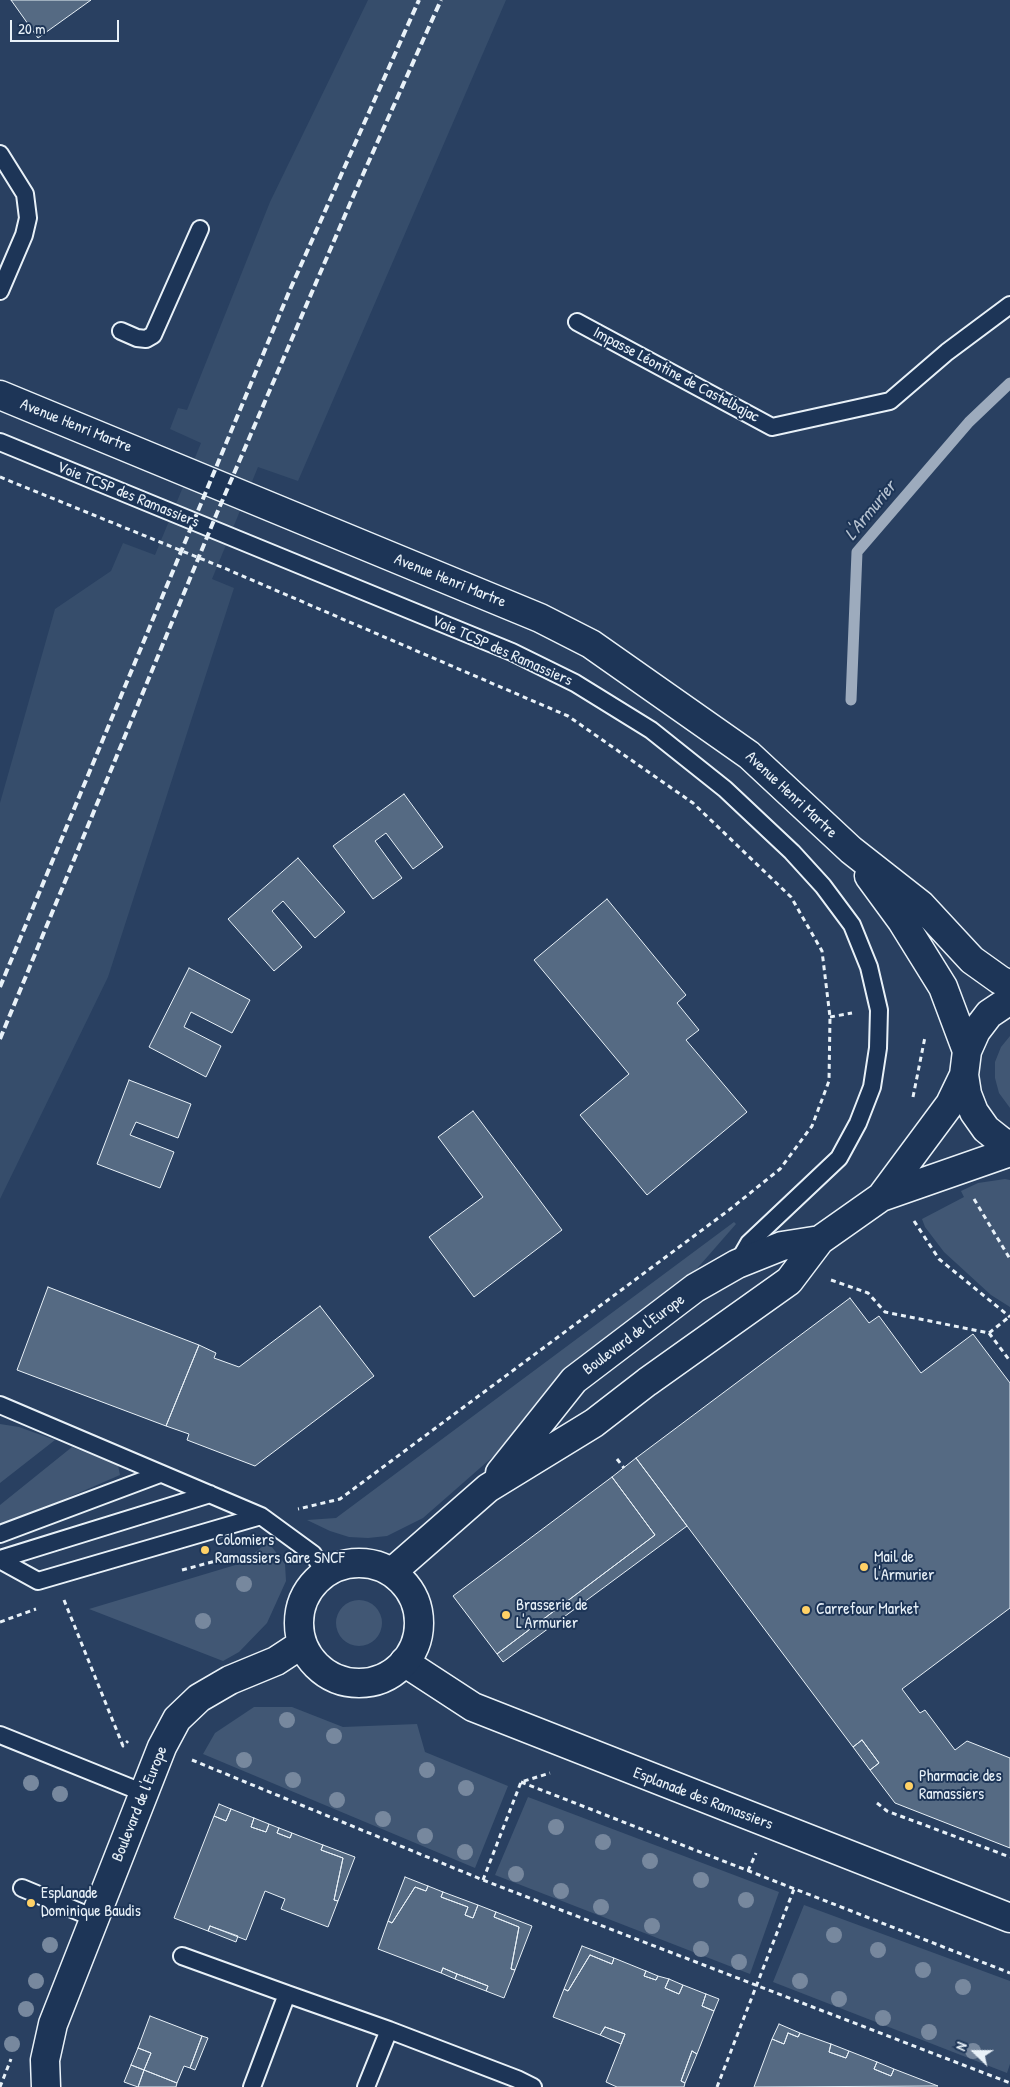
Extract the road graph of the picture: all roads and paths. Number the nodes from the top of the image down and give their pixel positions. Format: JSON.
{"nodes":[{"id":1,"x":0,"y":154,"type":"edge"},
{"id":2,"x":200,"y":228,"type":"dead end"},
{"id":3,"x":0,"y":291,"type":"edge"},
{"id":4,"x":1010,"y":305,"type":"edge"},
{"id":5,"x":577,"y":322,"type":"dead end"},
{"id":6,"x":121,"y":332,"type":"dead end"},
{"id":7,"x":0,"y":395,"type":"edge"},
{"id":8,"x":0,"y":442,"type":"edge"},
{"id":9,"x":0,"y":477,"type":"edge"},
{"id":10,"x":851,"y":850,"type":"junction"},
{"id":11,"x":1010,"y":985,"type":"edge"},
{"id":12,"x":1010,"y":1000,"type":"edge"},
{"id":13,"x":966,"y":1063,"type":"junction"},
{"id":14,"x":1010,"y":1145,"type":"edge"},
{"id":15,"x":1010,"y":1152,"type":"edge"},
{"id":16,"x":970,"y":1192,"type":"dead end"},
{"id":17,"x":881,"y":1197,"type":"junction"},
{"id":18,"x":912,"y":1218,"type":"dead end"},
{"id":19,"x":820,"y":1240,"type":"junction"},
{"id":20,"x":1010,"y":1259,"type":"edge"},
{"id":21,"x":737,"y":1264,"type":"junction"},
{"id":22,"x":828,"y":1279,"type":"dead end"},
{"id":23,"x":1009,"y":1317,"type":"edge"},
{"id":24,"x":989,"y":1333,"type":"junction"},
{"id":25,"x":1010,"y":1361,"type":"edge"},
{"id":26,"x":0,"y":1404,"type":"edge"},
{"id":27,"x":617,"y":1459,"type":"dead end"},
{"id":28,"x":624,"y":1468,"type":"dead end"},
{"id":29,"x":160,"y":1474,"type":"junction"},
{"id":30,"x":488,"y":1488,"type":"junction"},
{"id":31,"x":210,"y":1494,"type":"junction"},
{"id":32,"x":261,"y":1516,"type":"junction"},
{"id":33,"x":275,"y":1526,"type":"junction"},
{"id":34,"x":0,"y":1534,"type":"edge"},
{"id":35,"x":0,"y":1560,"type":"edge"},
{"id":36,"x":392,"y":1572,"type":"junction"},
{"id":37,"x":325,"y":1573,"type":"junction"},
{"id":38,"x":54,"y":1602,"type":"dead end"},
{"id":39,"x":45,"y":1605,"type":"dead end"},
{"id":40,"x":0,"y":1622,"type":"edge"},
{"id":41,"x":302,"y":1644,"type":"junction"},
{"id":42,"x":404,"y":1662,"type":"junction"},
{"id":43,"x":0,"y":1735,"type":"edge"},
{"id":44,"x":123,"y":1746,"type":"dead end"},
{"id":45,"x":162,"y":1747,"type":"junction"},
{"id":46,"x":553,"y":1772,"type":"dead end"},
{"id":47,"x":521,"y":1782,"type":"junction"},
{"id":48,"x":144,"y":1793,"type":"junction"},
{"id":49,"x":877,"y":1803,"type":"dead end"},
{"id":50,"x":758,"y":1849,"type":"dead end"},
{"id":51,"x":1010,"y":1857,"type":"edge"},
{"id":52,"x":748,"y":1871,"type":"junction"},
{"id":53,"x":482,"y":1880,"type":"junction"},
{"id":54,"x":22,"y":1888,"type":"dead end"},
{"id":55,"x":794,"y":1889,"type":"junction"},
{"id":56,"x":94,"y":1918,"type":"junction"},
{"id":57,"x":1010,"y":1918,"type":"edge"},
{"id":58,"x":182,"y":1956,"type":"dead end"},
{"id":59,"x":1010,"y":1973,"type":"edge"},
{"id":60,"x":756,"y":1984,"type":"junction"},
{"id":61,"x":287,"y":1994,"type":"junction"},
{"id":62,"x":389,"y":2030,"type":"junction"},
{"id":63,"x":1010,"y":2083,"type":"edge"},
{"id":64,"x":46,"y":2087,"type":"edge"},
{"id":65,"x":252,"y":2087,"type":"edge"},
{"id":66,"x":366,"y":2087,"type":"edge"},
{"id":67,"x":533,"y":2087,"type":"edge"},
{"id":68,"x":717,"y":2087,"type":"edge"}],
"edges":[{"from":1,"to":3,"type":"lane"},
{"from":2,"to":6,"type":"lane"},
{"from":4,"to":5,"type":"lane","name":"Impasse Léontine de Castelbajac"},
{"from":7,"to":10,"type":"main road","name":"Avenue Henri Martre"},
{"from":8,"to":21,"type":"lane","name":"Voie TCSP des Ramassiers"},
{"from":9,"to":33,"type":"path"},
{"from":10,"to":11,"type":"main road","name":"Avenue Henri Martre"},
{"from":10,"to":13,"type":"main road","name":"Avenue Henri Martre"},
{"from":12,"to":13,"type":"main road","name":"Boulevard de l'Europe"},
{"from":13,"to":14,"type":"main road","name":"Avenue Henri Martre"},
{"from":13,"to":17,"type":"main road","name":"Boulevard de l'Europe"},
{"from":15,"to":17,"type":"main road","name":"Boulevard de l'Europe"},
{"from":16,"to":20,"type":"path"},
{"from":17,"to":19,"type":"main road","name":"Boulevard de l'Europe"},
{"from":18,"to":23,"type":"path"},
{"from":19,"to":21,"type":"main road","name":"Boulevard de l'Europe"},
{"from":19,"to":30,"type":"main road","name":"Boulevard de l'Europe"},
{"from":21,"to":30,"type":"main road","name":"Boulevard de l'Europe"},
{"from":22,"to":24,"type":"path"},
{"from":23,"to":24,"type":"path"},
{"from":24,"to":25,"type":"path"},
{"from":26,"to":29,"type":"lane"},
{"from":27,"to":28,"type":"path"},
{"from":29,"to":31,"type":"lane"},
{"from":29,"to":34,"type":"lane"},
{"from":30,"to":36,"type":"main road","name":"Boulevard de l'Europe"},
{"from":31,"to":32,"type":"lane"},
{"from":31,"to":35,"type":"lane"},
{"from":32,"to":33,"type":"lane"},
{"from":32,"to":35,"type":"lane"},
{"from":33,"to":37,"type":"lane"},
{"from":36,"to":37,"type":"main road"},
{"from":36,"to":42,"type":"main road"},
{"from":37,"to":41,"type":"main road"},
{"from":38,"to":44,"type":"path"},
{"from":39,"to":40,"type":"path"},
{"from":41,"to":42,"type":"main road"},
{"from":41,"to":45,"type":"main road","name":"Boulevard de l'Europe"},
{"from":42,"to":57,"type":"main road","name":"Esplanade des Ramassiers"},
{"from":43,"to":48,"type":"lane"},
{"from":45,"to":48,"type":"main road","name":"Boulevard de l'Europe"},
{"from":45,"to":53,"type":"path"},
{"from":46,"to":47,"type":"path"},
{"from":47,"to":52,"type":"path"},
{"from":47,"to":53,"type":"path"},
{"from":48,"to":56,"type":"main road","name":"Boulevard de l'Europe"},
{"from":49,"to":51,"type":"path"},
{"from":50,"to":52,"type":"path"},
{"from":52,"to":55,"type":"path"},
{"from":53,"to":60,"type":"path"},
{"from":54,"to":56,"type":"lane"},
{"from":55,"to":59,"type":"path"},
{"from":55,"to":60,"type":"path"},
{"from":56,"to":64,"type":"main road","name":"Boulevard de l'Europe"},
{"from":58,"to":61,"type":"lane"},
{"from":60,"to":63,"type":"path"},
{"from":60,"to":68,"type":"path"},
{"from":61,"to":62,"type":"lane"},
{"from":61,"to":65,"type":"lane"},
{"from":62,"to":66,"type":"lane"},
{"from":62,"to":67,"type":"lane"}]}
